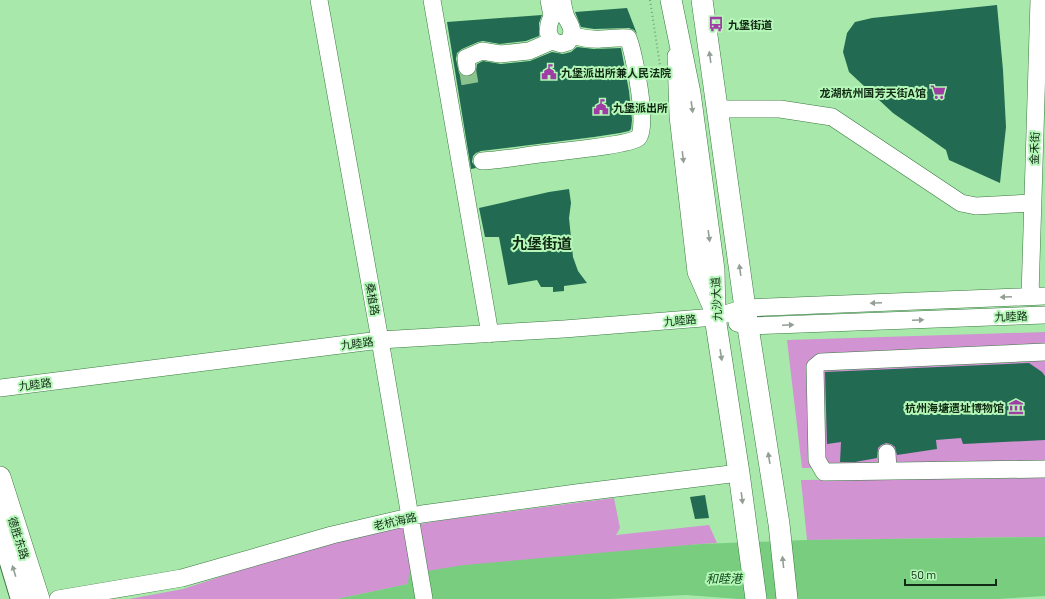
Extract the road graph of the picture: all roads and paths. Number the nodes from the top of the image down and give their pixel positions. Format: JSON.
{"nodes":[{"id":1,"x":318,"y":0,"type":"edge"},
{"id":2,"x":432,"y":0,"type":"edge"},
{"id":3,"x":549,"y":0,"type":"edge"},
{"id":4,"x":562,"y":0,"type":"edge"},
{"id":5,"x":671,"y":0,"type":"edge"},
{"id":6,"x":702,"y":0,"type":"edge"},
{"id":7,"x":1039,"y":0,"type":"edge"},
{"id":8,"x":572,"y":35,"type":"junction"},
{"id":9,"x":552,"y":41,"type":"junction"},
{"id":10,"x":467,"y":67,"type":"tunnel mouth"},
{"id":11,"x":718,"y":109,"type":"junction"},
{"id":12,"x":482,"y":161,"type":"dead end"},
{"id":13,"x":1032,"y":203,"type":"junction"},
{"id":14,"x":1037,"y":296,"type":"edge"},
{"id":15,"x":1045,"y":315,"type":"edge"},
{"id":16,"x":715,"y":317,"type":"junction"},
{"id":17,"x":747,"y":317,"type":"junction"},
{"id":18,"x":490,"y":334,"type":"junction"},
{"id":19,"x":380,"y":340,"type":"junction"},
{"id":20,"x":1045,"y":352,"type":"edge"},
{"id":21,"x":0,"y":388,"type":"edge"},
{"id":22,"x":886,"y":453,"type":"dead end"},
{"id":23,"x":1045,"y":469,"type":"edge"},
{"id":24,"x":888,"y":470,"type":"junction"},
{"id":25,"x":739,"y":473,"type":"junction"},
{"id":26,"x":0,"y":477,"type":"edge"},
{"id":27,"x":0,"y":507,"type":"edge"},
{"id":28,"x":411,"y":517,"type":"junction"},
{"id":29,"x":3,"y":534,"type":"edge"},
{"id":30,"x":22,"y":599,"type":"edge"},
{"id":31,"x":39,"y":599,"type":"edge"},
{"id":32,"x":58,"y":599,"type":"edge"},
{"id":33,"x":424,"y":599,"type":"edge"},
{"id":34,"x":756,"y":599,"type":"edge"},
{"id":35,"x":787,"y":599,"type":"edge"}],
"edges":[{"from":1,"to":19,"type":"street","name":"桑植路"},
{"from":2,"to":18,"type":"street"},
{"from":3,"to":9,"type":"street"},
{"from":4,"to":8,"type":"street"},
{"from":5,"to":16,"type":"main road","name":"九沙大道","one_way":true},
{"from":11,"to":6,"type":"main road","one_way":true},
{"from":7,"to":13,"type":"street","name":"金禾街"},
{"from":8,"to":9,"type":"street"},
{"from":8,"to":12,"type":"street"},
{"from":9,"to":10,"type":"street"},
{"from":11,"to":13,"type":"street"},
{"from":17,"to":11,"type":"main road","one_way":true},
{"from":13,"to":14,"type":"street","name":"金禾街"},
{"from":14,"to":17,"type":"street","name":"九睦路","one_way":true},
{"from":17,"to":15,"type":"street","name":"九睦路","one_way":true},
{"from":16,"to":17,"type":"street","name":"九睦路"},
{"from":16,"to":18,"type":"street","name":"九睦路"},
{"from":16,"to":25,"type":"main road","name":"九沙大道","one_way":true},
{"from":35,"to":17,"type":"main road","one_way":true},
{"from":18,"to":19,"type":"street","name":"九睦路"},
{"from":19,"to":21,"type":"street","name":"九睦路"},
{"from":19,"to":28,"type":"street","name":"桑植路"},
{"from":20,"to":24,"type":"street"},
{"from":22,"to":24,"type":"street"},
{"from":23,"to":24,"type":"street"},
{"from":25,"to":28,"type":"street","name":"老杭海路"},
{"from":25,"to":34,"type":"main road","name":"九沙大道","one_way":true},
{"from":26,"to":31,"type":"main road","name":"德胜东路"},
{"from":27,"to":29,"type":"highway"},
{"from":28,"to":32,"type":"street","name":"老杭海路"},
{"from":28,"to":33,"type":"street","name":"桑植路"},
{"from":30,"to":29,"type":"highway","one_way":true}]}
